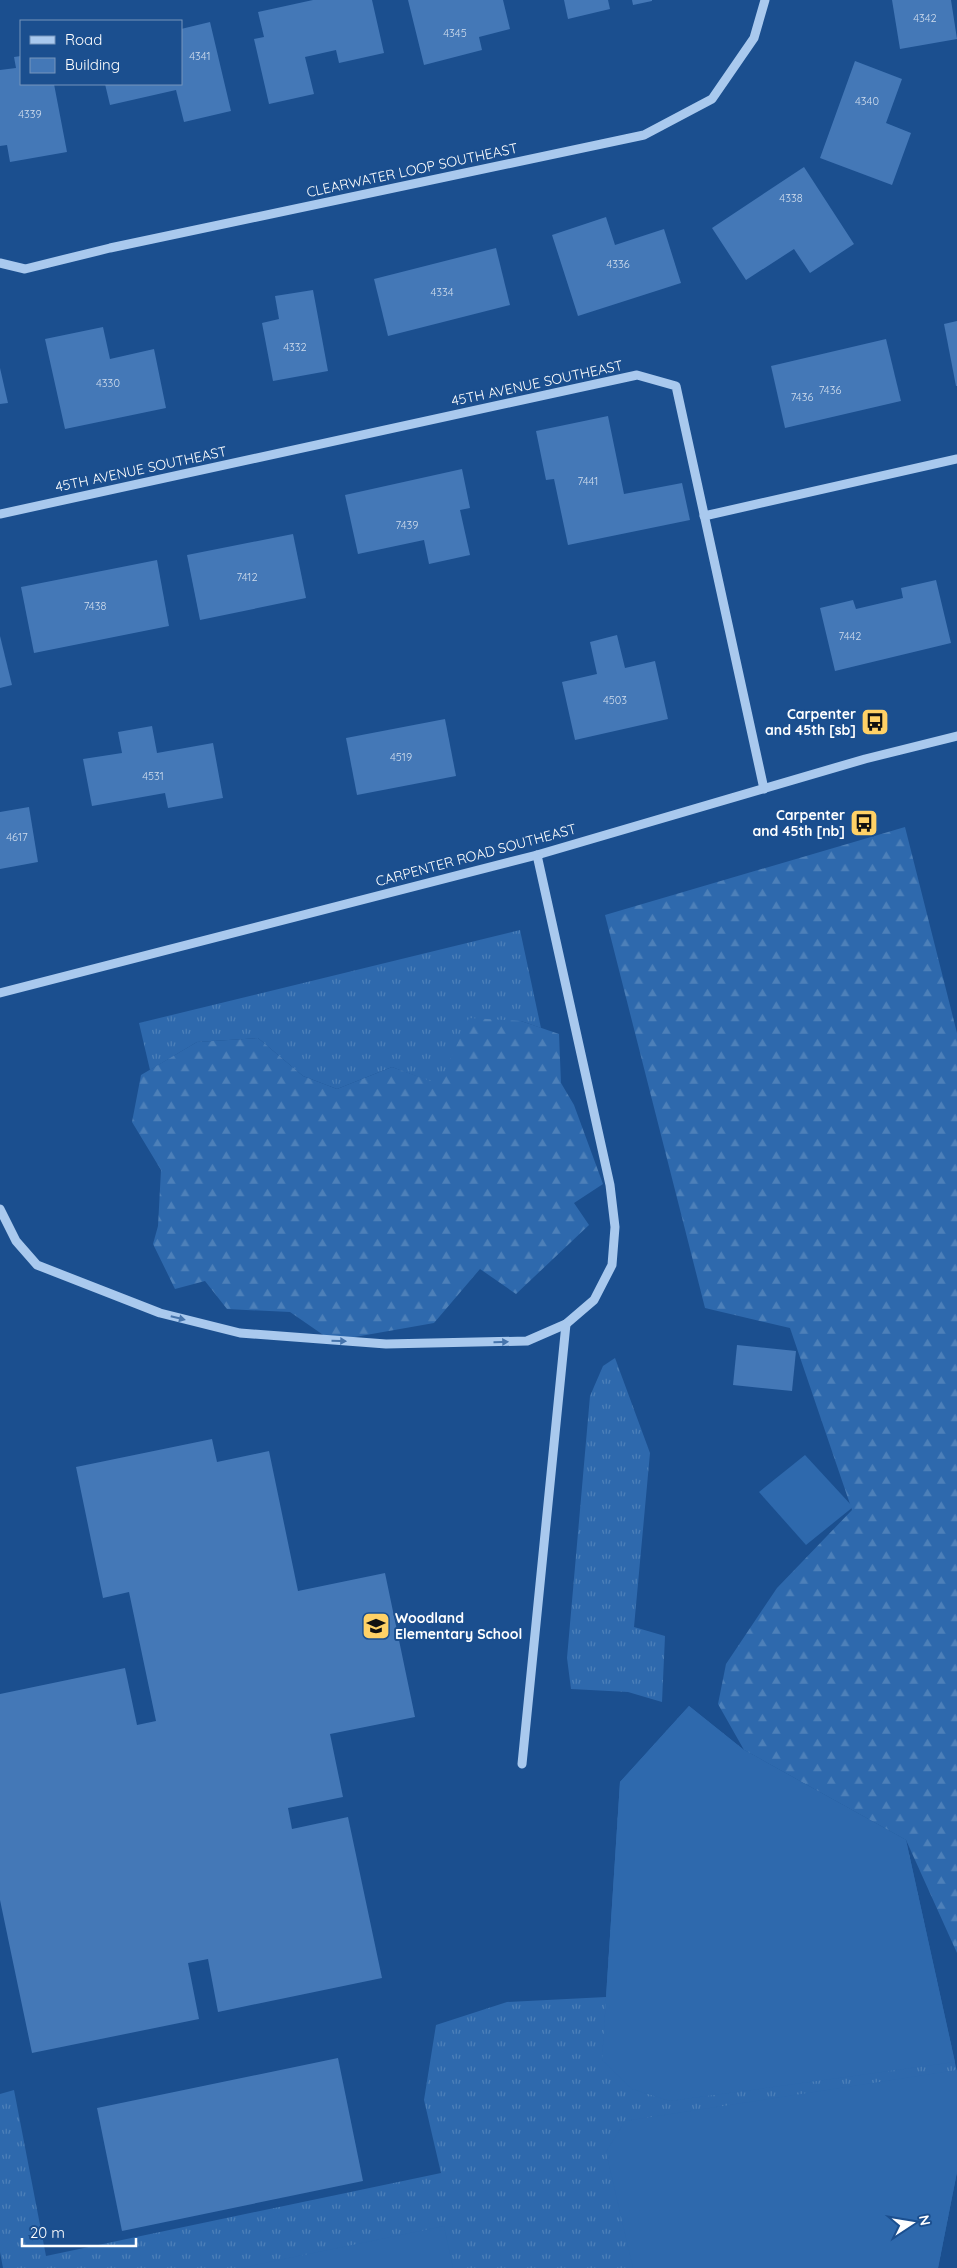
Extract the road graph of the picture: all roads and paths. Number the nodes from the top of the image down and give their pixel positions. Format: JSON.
{"nodes":[{"id":1,"x":765,"y":0,"type":"edge"},
{"id":2,"x":0,"y":263,"type":"edge"},
{"id":3,"x":957,"y":459,"type":"edge"},
{"id":4,"x":0,"y":514,"type":"edge"},
{"id":5,"x":704,"y":516,"type":"junction"},
{"id":6,"x":957,"y":736,"type":"edge"},
{"id":7,"x":764,"y":788,"type":"junction"},
{"id":8,"x":537,"y":855,"type":"junction"},
{"id":9,"x":0,"y":993,"type":"edge"},
{"id":10,"x":0,"y":1209,"type":"edge"},
{"id":11,"x":566,"y":1324,"type":"junction"},
{"id":12,"x":522,"y":1764,"type":"dead end"}],
"edges":[{"from":1,"to":2,"type":"street","name":"CLEARWATER LOOP SOUTHEAST"},
{"from":3,"to":5,"type":"street"},
{"from":4,"to":5,"type":"street","name":"45TH AVENUE SOUTHEAST"},
{"from":5,"to":7,"type":"street","name":"45TH AVENUE SOUTHEAST"},
{"from":6,"to":7,"type":"street","name":"CARPENTER ROAD SOUTHEAST"},
{"from":7,"to":8,"type":"street","name":"CARPENTER ROAD SOUTHEAST"},
{"from":8,"to":9,"type":"street","name":"CARPENTER ROAD SOUTHEAST"},
{"from":8,"to":11,"type":"street"},
{"from":10,"to":11,"type":"street","one_way":true},
{"from":11,"to":12,"type":"street"}]}
